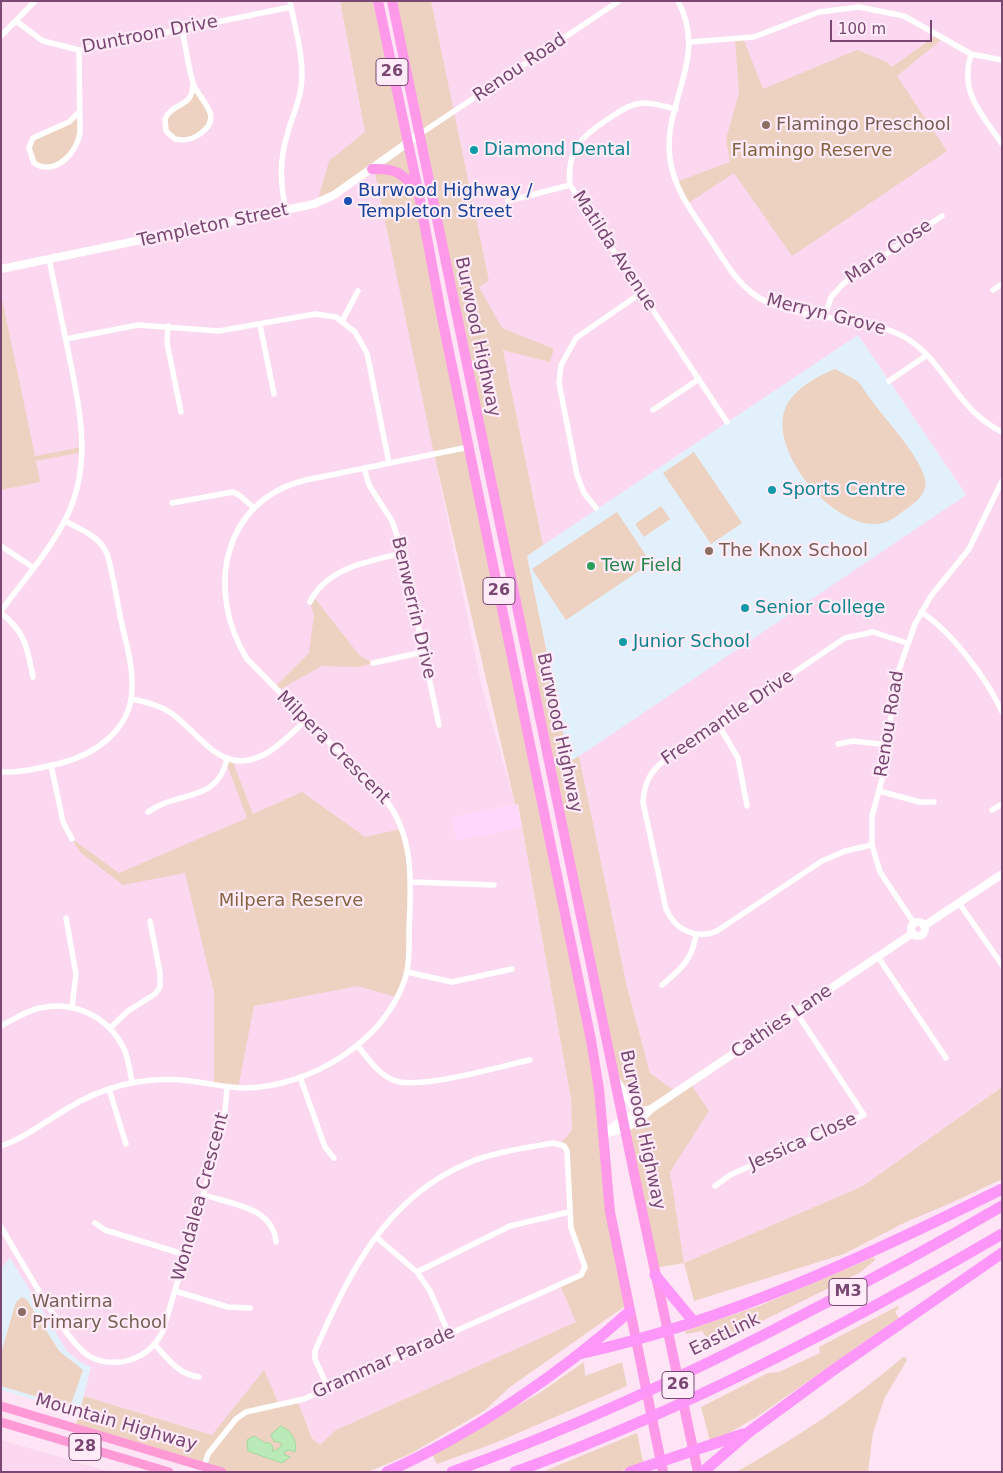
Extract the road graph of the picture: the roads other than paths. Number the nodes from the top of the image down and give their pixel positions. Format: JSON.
{"nodes":[{"id":1,"x":35,"y":1,"type":"edge"},
{"id":2,"x":378,"y":1,"type":"edge"},
{"id":3,"x":392,"y":1,"type":"edge"},
{"id":4,"x":619,"y":1,"type":"edge"},
{"id":5,"x":678,"y":1,"type":"edge"},
{"id":6,"x":611,"y":3,"type":"edge"},
{"id":7,"x":291,"y":4,"type":"edge"},
{"id":8,"x":16,"y":21,"type":"junction"},
{"id":9,"x":182,"y":30,"type":"junction"},
{"id":10,"x":1,"y":36,"type":"edge"},
{"id":11,"x":690,"y":42,"type":"junction"},
{"id":12,"x":80,"y":50,"type":"junction"},
{"id":13,"x":971,"y":54,"type":"junction"},
{"id":14,"x":1002,"y":60,"type":"edge"},
{"id":15,"x":194,"y":85,"type":"junction"},
{"id":16,"x":676,"y":109,"type":"junction"},
{"id":17,"x":79,"y":112,"type":"junction"},
{"id":18,"x":420,"y":134,"type":"junction"},
{"id":19,"x":407,"y":143,"type":"junction"},
{"id":20,"x":1002,"y":144,"type":"edge"},
{"id":21,"x":372,"y":169,"type":"junction"},
{"id":22,"x":570,"y":185,"type":"junction"},
{"id":23,"x":418,"y":190,"type":"junction"},
{"id":24,"x":508,"y":201,"type":"dead end"},
{"id":25,"x":286,"y":210,"type":"junction"},
{"id":26,"x":942,"y":216,"type":"dead end"},
{"id":27,"x":49,"y":259,"type":"junction"},
{"id":28,"x":1,"y":269,"type":"edge"},
{"id":29,"x":1002,"y":284,"type":"edge"},
{"id":30,"x":992,"y":290,"type":"dead end"},
{"id":31,"x":358,"y":291,"type":"dead end"},
{"id":32,"x":641,"y":293,"type":"junction"},
{"id":33,"x":825,"y":316,"type":"junction"},
{"id":34,"x":342,"y":321,"type":"junction"},
{"id":35,"x":260,"y":325,"type":"junction"},
{"id":36,"x":168,"y":326,"type":"junction"},
{"id":37,"x":66,"y":339,"type":"junction"},
{"id":38,"x":927,"y":355,"type":"junction"},
{"id":39,"x":699,"y":379,"type":"junction"},
{"id":40,"x":889,"y":381,"type":"dead end"},
{"id":41,"x":274,"y":394,"type":"dead end"},
{"id":42,"x":653,"y":410,"type":"dead end"},
{"id":43,"x":181,"y":412,"type":"dead end"},
{"id":44,"x":727,"y":422,"type":"dead end"},
{"id":45,"x":1002,"y":432,"type":"edge"},
{"id":46,"x":469,"y":447,"type":"junction"},
{"id":47,"x":390,"y":463,"type":"junction"},
{"id":48,"x":364,"y":468,"type":"junction"},
{"id":49,"x":1002,"y":481,"type":"edge"},
{"id":50,"x":172,"y":503,"type":"dead end"},
{"id":51,"x":254,"y":508,"type":"junction"},
{"id":52,"x":596,"y":508,"type":"dead end"},
{"id":53,"x":65,"y":521,"type":"junction"},
{"id":54,"x":1,"y":546,"type":"edge"},
{"id":55,"x":403,"y":553,"type":"junction"},
{"id":56,"x":34,"y":568,"type":"junction"},
{"id":57,"x":310,"y":602,"type":"dead end"},
{"id":58,"x":1,"y":612,"type":"edge"},
{"id":59,"x":921,"y":612,"type":"junction"},
{"id":60,"x":907,"y":643,"type":"junction"},
{"id":61,"x":424,"y":652,"type":"junction"},
{"id":62,"x":373,"y":663,"type":"dead end"},
{"id":63,"x":33,"y":677,"type":"dead end"},
{"id":64,"x":132,"y":699,"type":"junction"},
{"id":65,"x":1002,"y":712,"type":"edge"},
{"id":66,"x":306,"y":720,"type":"junction"},
{"id":67,"x":718,"y":724,"type":"junction"},
{"id":68,"x":439,"y":725,"type":"dead end"},
{"id":69,"x":838,"y":744,"type":"dead end"},
{"id":70,"x":888,"y":745,"type":"junction"},
{"id":71,"x":227,"y":759,"type":"junction"},
{"id":72,"x":51,"y":765,"type":"junction"},
{"id":73,"x":1,"y":772,"type":"edge"},
{"id":74,"x":879,"y":791,"type":"junction"},
{"id":75,"x":934,"y":802,"type":"dead end"},
{"id":76,"x":747,"y":806,"type":"dead end"},
{"id":77,"x":1001,"y":806,"type":"edge"},
{"id":78,"x":992,"y":810,"type":"dead end"},
{"id":79,"x":148,"y":812,"type":"dead end"},
{"id":80,"x":72,"y":839,"type":"dead end"},
{"id":81,"x":872,"y":845,"type":"junction"},
{"id":82,"x":1002,"y":874,"type":"edge"},
{"id":83,"x":411,"y":882,"type":"junction"},
{"id":84,"x":494,"y":885,"type":"dead end"},
{"id":85,"x":959,"y":903,"type":"junction"},
{"id":86,"x":66,"y":918,"type":"dead end"},
{"id":87,"x":150,"y":921,"type":"dead end"},
{"id":88,"x":914,"y":923,"type":"junction"},
{"id":89,"x":924,"y":926,"type":"junction"},
{"id":90,"x":913,"y":933,"type":"junction"},
{"id":91,"x":696,"y":934,"type":"junction"},
{"id":92,"x":878,"y":958,"type":"junction"},
{"id":93,"x":1002,"y":965,"type":"edge"},
{"id":94,"x":512,"y":969,"type":"dead end"},
{"id":95,"x":407,"y":972,"type":"junction"},
{"id":96,"x":662,"y":985,"type":"dead end"},
{"id":97,"x":72,"y":1008,"type":"junction"},
{"id":98,"x":796,"y":1012,"type":"junction"},
{"id":99,"x":1,"y":1026,"type":"edge"},
{"id":100,"x":110,"y":1028,"type":"junction"},
{"id":101,"x":606,"y":1035,"type":"junction"},
{"id":102,"x":591,"y":1040,"type":"junction"},
{"id":103,"x":357,"y":1045,"type":"junction"},
{"id":104,"x":946,"y":1058,"type":"dead end"},
{"id":105,"x":530,"y":1060,"type":"dead end"},
{"id":106,"x":300,"y":1077,"type":"junction"},
{"id":107,"x":614,"y":1079,"type":"junction"},
{"id":108,"x":132,"y":1083,"type":"junction"},
{"id":109,"x":228,"y":1087,"type":"junction"},
{"id":110,"x":109,"y":1089,"type":"junction"},
{"id":111,"x":650,"y":1109,"type":"junction"},
{"id":112,"x":638,"y":1112,"type":"junction"},
{"id":113,"x":623,"y":1118,"type":"junction"},
{"id":114,"x":625,"y":1130,"type":"junction"},
{"id":115,"x":603,"y":1134,"type":"junction"},
{"id":116,"x":126,"y":1144,"type":"dead end"},
{"id":117,"x":1,"y":1146,"type":"edge"},
{"id":118,"x":334,"y":1158,"type":"dead end"},
{"id":119,"x":715,"y":1186,"type":"dead end"},
{"id":120,"x":1002,"y":1189,"type":"edge"},
{"id":121,"x":204,"y":1195,"type":"junction"},
{"id":122,"x":1002,"y":1206,"type":"edge"},
{"id":123,"x":569,"y":1212,"type":"junction"},
{"id":124,"x":95,"y":1223,"type":"dead end"},
{"id":125,"x":1,"y":1227,"type":"edge"},
{"id":126,"x":1002,"y":1234,"type":"edge"},
{"id":127,"x":376,"y":1237,"type":"junction"},
{"id":128,"x":276,"y":1242,"type":"dead end"},
{"id":129,"x":1002,"y":1253,"type":"edge"},
{"id":130,"x":186,"y":1255,"type":"junction"},
{"id":131,"x":417,"y":1272,"type":"junction"},
{"id":132,"x":656,"y":1275,"type":"junction"},
{"id":133,"x":175,"y":1291,"type":"junction"},
{"id":134,"x":250,"y":1308,"type":"dead end"},
{"id":135,"x":630,"y":1312,"type":"junction"},
{"id":136,"x":694,"y":1322,"type":"junction"},
{"id":137,"x":667,"y":1330,"type":"junction"},
{"id":138,"x":449,"y":1334,"type":"junction"},
{"id":139,"x":634,"y":1340,"type":"junction"},
{"id":140,"x":154,"y":1345,"type":"junction"},
{"id":141,"x":578,"y":1354,"type":"junction"},
{"id":142,"x":199,"y":1377,"type":"dead end"},
{"id":143,"x":328,"y":1388,"type":"junction"},
{"id":144,"x":1,"y":1406,"type":"edge"},
{"id":145,"x":1,"y":1422,"type":"edge"},
{"id":146,"x":83,"y":1430,"type":"junction"},
{"id":147,"x":749,"y":1432,"type":"junction"},
{"id":148,"x":79,"y":1445,"type":"junction"},
{"id":149,"x":692,"y":1451,"type":"junction"},
{"id":150,"x":661,"y":1466,"type":"edge"},
{"id":151,"x":202,"y":1469,"type":"edge"},
{"id":152,"x":632,"y":1471,"type":"edge"},
{"id":153,"x":169,"y":1472,"type":"edge"},
{"id":154,"x":222,"y":1472,"type":"edge"},
{"id":155,"x":387,"y":1472,"type":"edge"},
{"id":156,"x":452,"y":1472,"type":"edge"},
{"id":157,"x":515,"y":1472,"type":"edge"},
{"id":158,"x":698,"y":1472,"type":"edge"},
{"id":159,"x":704,"y":1472,"type":"edge"}],
"edges":[{"from":1,"to":8,"type":"street"},
{"from":2,"to":19,"type":"highway","name":"Burwood Highway","number":"26"},
{"from":3,"to":18,"type":"highway","name":"Burwood Highway","number":"26"},
{"from":4,"to":6,"type":"street","name":"Renou Road"},
{"from":5,"to":11,"type":"street","name":"Merryn Grove"},
{"from":6,"to":18,"type":"street","name":"Renou Road"},
{"from":7,"to":9,"type":"street","name":"Duntroon Drive"},
{"from":7,"to":25,"type":"street"},
{"from":8,"to":10,"type":"street"},
{"from":8,"to":12,"type":"street","name":"Duntroon Drive"},
{"from":9,"to":12,"type":"street","name":"Duntroon Drive"},
{"from":9,"to":15,"type":"street"},
{"from":11,"to":13,"type":"street"},
{"from":11,"to":16,"type":"street","name":"Merryn Grove"},
{"from":12,"to":17,"type":"street"},
{"from":13,"to":14,"type":"street"},
{"from":13,"to":20,"type":"street"},
{"from":15,"to":15,"type":"street"},
{"from":16,"to":22,"type":"street","name":"Matilda Avenue"},
{"from":16,"to":33,"type":"street","name":"Merryn Grove"},
{"from":17,"to":17,"type":"street"},
{"from":18,"to":19,"type":"street","name":"Templeton Street"},
{"from":18,"to":101,"type":"highway","name":"Burwood Highway","number":"26"},
{"from":19,"to":21,"type":"street","name":"Templeton Street"},
{"from":19,"to":23,"type":"highway","name":"Burwood Highway","number":"26"},
{"from":21,"to":23,"type":"highway"},
{"from":21,"to":25,"type":"street","name":"Templeton Street"},
{"from":22,"to":24,"type":"street"},
{"from":22,"to":32,"type":"street","name":"Matilda Avenue"},
{"from":23,"to":46,"type":"highway","name":"Burwood Highway","number":"26"},
{"from":25,"to":27,"type":"street","name":"Templeton Street"},
{"from":26,"to":33,"type":"street","name":"Mara Close"},
{"from":27,"to":28,"type":"street","name":"Templeton Street"},
{"from":27,"to":37,"type":"street"},
{"from":29,"to":30,"type":"street"},
{"from":31,"to":34,"type":"street"},
{"from":32,"to":39,"type":"street","name":"Matilda Avenue"},
{"from":32,"to":52,"type":"street"},
{"from":33,"to":38,"type":"street","name":"Merryn Grove"},
{"from":34,"to":35,"type":"street"},
{"from":34,"to":47,"type":"street"},
{"from":35,"to":36,"type":"street"},
{"from":35,"to":41,"type":"street"},
{"from":36,"to":37,"type":"street"},
{"from":36,"to":43,"type":"street"},
{"from":37,"to":53,"type":"street"},
{"from":38,"to":40,"type":"street"},
{"from":38,"to":45,"type":"street","name":"Merryn Grove"},
{"from":39,"to":42,"type":"street"},
{"from":39,"to":44,"type":"street","name":"Matilda Avenue"},
{"from":46,"to":47,"type":"street","name":"Milpera Crescent"},
{"from":46,"to":102,"type":"highway","name":"Burwood Highway","number":"26"},
{"from":47,"to":48,"type":"street","name":"Milpera Crescent"},
{"from":48,"to":51,"type":"street","name":"Milpera Crescent"},
{"from":48,"to":55,"type":"street","name":"Benwerrin Drive"},
{"from":49,"to":59,"type":"street","name":"Renou Road"},
{"from":50,"to":51,"type":"street"},
{"from":51,"to":66,"type":"street","name":"Milpera Crescent"},
{"from":53,"to":56,"type":"street"},
{"from":53,"to":64,"type":"street"},
{"from":54,"to":56,"type":"street"},
{"from":55,"to":57,"type":"street"},
{"from":55,"to":61,"type":"street","name":"Benwerrin Drive"},
{"from":56,"to":58,"type":"street"},
{"from":58,"to":63,"type":"street"},
{"from":59,"to":60,"type":"street","name":"Renou Road"},
{"from":59,"to":65,"type":"street"},
{"from":60,"to":67,"type":"street","name":"Freemantle Drive"},
{"from":60,"to":70,"type":"street","name":"Renou Road"},
{"from":61,"to":62,"type":"street"},
{"from":61,"to":68,"type":"street","name":"Benwerrin Drive"},
{"from":64,"to":71,"type":"street"},
{"from":64,"to":72,"type":"street"},
{"from":66,"to":71,"type":"street"},
{"from":66,"to":83,"type":"street","name":"Milpera Crescent"},
{"from":67,"to":76,"type":"street"},
{"from":67,"to":91,"type":"street","name":"Freemantle Drive"},
{"from":69,"to":70,"type":"street"},
{"from":70,"to":74,"type":"street","name":"Renou Road"},
{"from":71,"to":79,"type":"street"},
{"from":72,"to":73,"type":"street"},
{"from":72,"to":80,"type":"street"},
{"from":74,"to":75,"type":"street"},
{"from":74,"to":81,"type":"street","name":"Renou Road"},
{"from":77,"to":78,"type":"street"},
{"from":81,"to":88,"type":"street","name":"Renou Road"},
{"from":81,"to":91,"type":"street"},
{"from":82,"to":85,"type":"street"},
{"from":83,"to":84,"type":"street"},
{"from":83,"to":95,"type":"street","name":"Milpera Crescent"},
{"from":85,"to":89,"type":"street"},
{"from":85,"to":93,"type":"street"},
{"from":86,"to":97,"type":"street"},
{"from":87,"to":100,"type":"street"},
{"from":88,"to":89,"type":"street"},
{"from":88,"to":90,"type":"street"},
{"from":89,"to":90,"type":"street"},
{"from":90,"to":92,"type":"street","name":"Cathies Lane"},
{"from":91,"to":96,"type":"street"},
{"from":92,"to":98,"type":"street","name":"Cathies Lane"},
{"from":92,"to":104,"type":"street"},
{"from":94,"to":95,"type":"street"},
{"from":95,"to":103,"type":"street","name":"Milpera Crescent"},
{"from":97,"to":99,"type":"street"},
{"from":97,"to":100,"type":"street"},
{"from":98,"to":111,"type":"street","name":"Cathies Lane"},
{"from":98,"to":119,"type":"street","name":"Jessica Close"},
{"from":100,"to":108,"type":"street"},
{"from":101,"to":102,"type":"highway"},
{"from":101,"to":107,"type":"highway","name":"Burwood Highway","number":"26"},
{"from":102,"to":115,"type":"highway","name":"Burwood Highway","number":"26"},
{"from":103,"to":105,"type":"street"},
{"from":103,"to":106,"type":"street","name":"Milpera Crescent"},
{"from":106,"to":109,"type":"street","name":"Milpera Crescent"},
{"from":106,"to":118,"type":"street"},
{"from":107,"to":112,"type":"street"},
{"from":107,"to":113,"type":"highway","name":"Burwood Highway","number":"26"},
{"from":108,"to":109,"type":"street","name":"Milpera Crescent"},
{"from":108,"to":110,"type":"street","name":"Milpera Crescent"},
{"from":109,"to":121,"type":"street","name":"Wondalea Crescent"},
{"from":110,"to":116,"type":"street"},
{"from":110,"to":117,"type":"street","name":"Milpera Crescent"},
{"from":111,"to":112,"type":"street","name":"Cathies Lane"},
{"from":111,"to":114,"type":"street","name":"Cathies Lane"},
{"from":112,"to":113,"type":"street","name":"Cathies Lane"},
{"from":113,"to":114,"type":"highway","name":"Burwood Highway","number":"26"},
{"from":113,"to":115,"type":"street","name":"Cathies Lane"},
{"from":114,"to":115,"type":"street","name":"Cathies Lane"},
{"from":114,"to":132,"type":"highway","name":"Burwood Highway","number":"26"},
{"from":115,"to":135,"type":"highway","name":"Burwood Highway","number":"26"},
{"from":120,"to":136,"type":"highway"},
{"from":121,"to":128,"type":"street"},
{"from":121,"to":130,"type":"street","name":"Wondalea Crescent"},
{"from":122,"to":156,"type":"highway","name":"EastLink","number":"M3"},
{"from":123,"to":127,"type":"street"},
{"from":123,"to":131,"type":"street"},
{"from":123,"to":138,"type":"street","name":"Grammar Parade"},
{"from":124,"to":130,"type":"street"},
{"from":125,"to":140,"type":"street"},
{"from":126,"to":157,"type":"highway","number":"M3"},
{"from":127,"to":131,"type":"street"},
{"from":127,"to":143,"type":"street"},
{"from":129,"to":147,"type":"highway"},
{"from":130,"to":133,"type":"street","name":"Wondalea Crescent"},
{"from":131,"to":138,"type":"street"},
{"from":132,"to":136,"type":"highway"},
{"from":132,"to":137,"type":"highway","name":"Burwood Highway","number":"26"},
{"from":133,"to":134,"type":"street"},
{"from":133,"to":140,"type":"street","name":"Wondalea Crescent"},
{"from":135,"to":139,"type":"highway","name":"Burwood Highway","number":"26"},
{"from":135,"to":141,"type":"highway"},
{"from":136,"to":137,"type":"highway"},
{"from":137,"to":139,"type":"highway"},
{"from":137,"to":149,"type":"highway","name":"Burwood Highway","number":"26"},
{"from":138,"to":143,"type":"street","name":"Grammar Parade"},
{"from":139,"to":141,"type":"highway"},
{"from":139,"to":150,"type":"highway","name":"Burwood Highway","number":"26"},
{"from":140,"to":142,"type":"street"},
{"from":141,"to":155,"type":"highway"},
{"from":143,"to":151,"type":"street","name":"Grammar Parade"},
{"from":144,"to":146,"type":"main road","name":"Mountain Highway","number":"28"},
{"from":145,"to":148,"type":"main road","name":"Mountain Highway","number":"28"},
{"from":146,"to":148,"type":"main road"},
{"from":146,"to":151,"type":"main road","name":"Mountain Highway","number":"28"},
{"from":147,"to":149,"type":"highway"},
{"from":147,"to":159,"type":"highway"},
{"from":148,"to":153,"type":"main road","name":"Mountain Highway","number":"28"},
{"from":149,"to":150,"type":"highway"},
{"from":149,"to":158,"type":"highway","name":"Burwood Highway","number":"26"},
{"from":150,"to":152,"type":"highway"},
{"from":151,"to":154,"type":"main road","name":"Mountain Highway","number":"28"}]}
